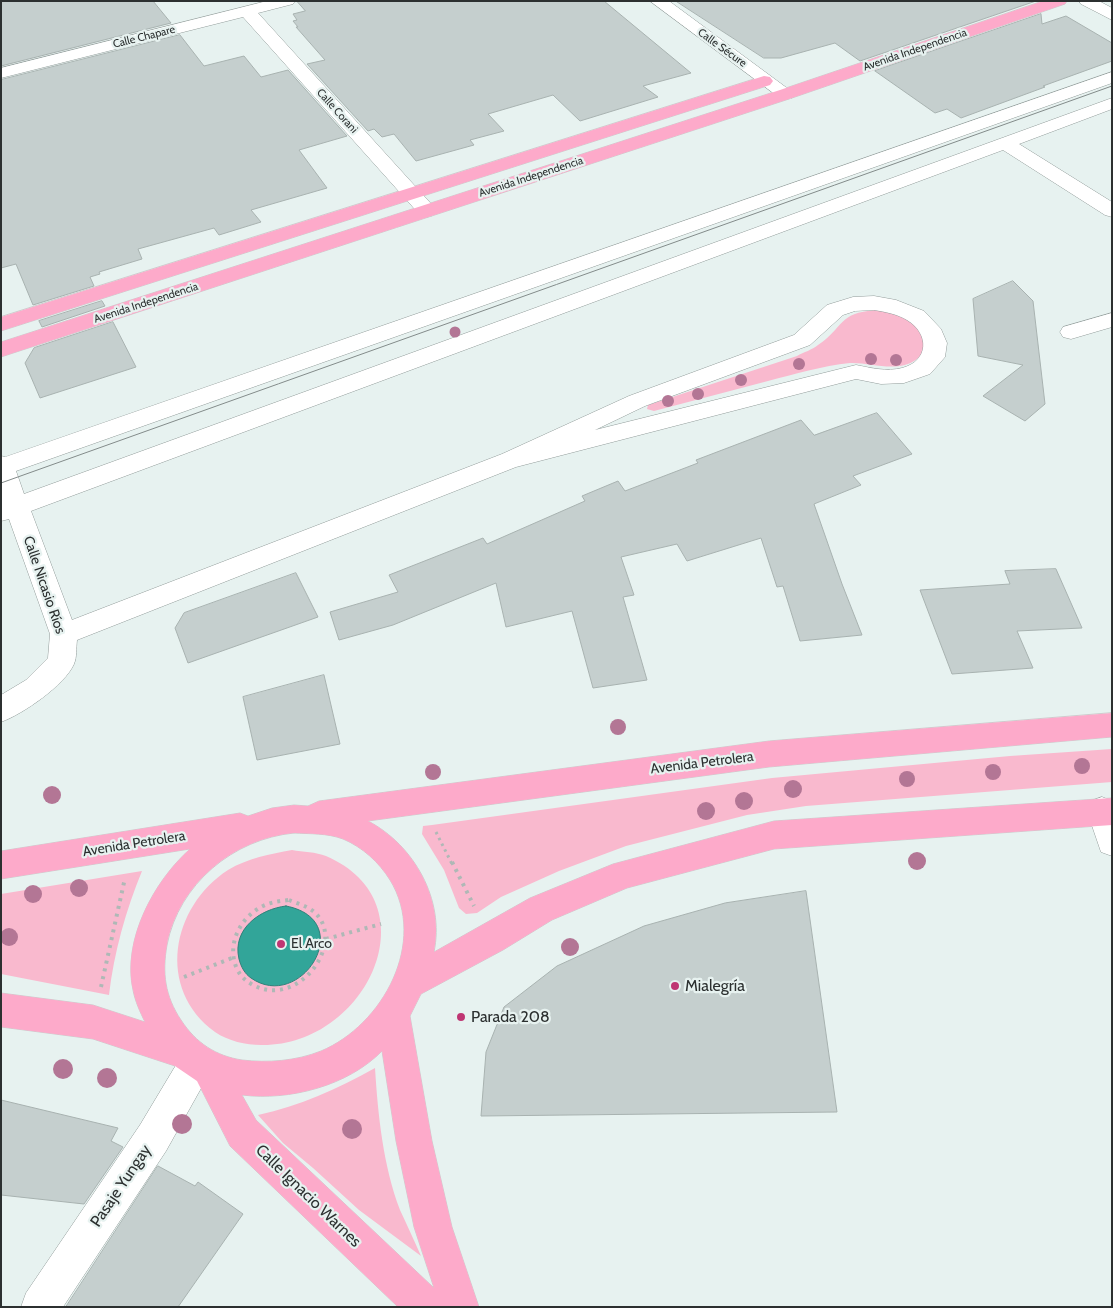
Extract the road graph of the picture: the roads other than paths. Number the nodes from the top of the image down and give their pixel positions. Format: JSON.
{"nodes":[{"id":1,"x":287,"y":1,"type":"edge"},
{"id":2,"x":658,"y":1,"type":"edge"},
{"id":3,"x":1008,"y":1,"type":"edge"},
{"id":4,"x":1059,"y":1,"type":"edge"},
{"id":5,"x":1087,"y":1,"type":"edge"},
{"id":6,"x":247,"y":11,"type":"junction"},
{"id":7,"x":1112,"y":15,"type":"edge"},
{"id":8,"x":888,"y":41,"type":"dead end"},
{"id":9,"x":1,"y":73,"type":"edge"},
{"id":10,"x":786,"y":74,"type":"dead end"},
{"id":11,"x":1112,"y":77,"type":"edge"},
{"id":12,"x":767,"y":80,"type":"junction"},
{"id":13,"x":786,"y":94,"type":"junction"},
{"id":14,"x":1112,"y":103,"type":"edge"},
{"id":15,"x":1004,"y":142,"type":"junction"},
{"id":16,"x":411,"y":194,"type":"junction"},
{"id":17,"x":1112,"y":211,"type":"edge"},
{"id":18,"x":427,"y":212,"type":"junction"},
{"id":19,"x":1112,"y":320,"type":"edge"},
{"id":20,"x":1,"y":324,"type":"edge"},
{"id":21,"x":1070,"y":332,"type":"dead end"},
{"id":22,"x":1,"y":350,"type":"edge"},
{"id":23,"x":510,"y":460,"type":"junction"},
{"id":24,"x":2,"y":466,"type":"edge"},
{"id":25,"x":9,"y":509,"type":"edge"},
{"id":26,"x":64,"y":634,"type":"junction"},
{"id":27,"x":1,"y":710,"type":"edge"},
{"id":28,"x":1112,"y":725,"type":"edge"},
{"id":29,"x":1107,"y":811,"type":"edge"},
{"id":30,"x":280,"y":821,"type":"junction"},
{"id":31,"x":1112,"y":842,"type":"edge"},
{"id":32,"x":1,"y":865,"type":"edge"},
{"id":33,"x":410,"y":982,"type":"junction"},
{"id":34,"x":1,"y":1010,"type":"edge"},
{"id":35,"x":393,"y":1014,"type":"junction"},
{"id":36,"x":198,"y":1061,"type":"junction"},
{"id":37,"x":40,"y":1307,"type":"edge"},
{"id":38,"x":426,"y":1307,"type":"edge"},
{"id":39,"x":460,"y":1307,"type":"edge"}],
"edges":[{"from":1,"to":6,"type":"street","name":"Calle Chapare"},
{"from":2,"to":12,"type":"street","name":"Calle Sécure"},
{"from":3,"to":8,"type":"main road","name":"Avenida Independencia"},
{"from":4,"to":13,"type":"main road","name":"Avenida Independencia"},
{"from":5,"to":7,"type":"street"},
{"from":6,"to":9,"type":"street","name":"Calle Chapare"},
{"from":6,"to":16,"type":"street","name":"Calle Corani"},
{"from":10,"to":12,"type":"main road","name":"Avenida Independencia"},
{"from":11,"to":24,"type":"street"},
{"from":12,"to":13,"type":"street","name":"Calle Sécure"},
{"from":12,"to":16,"type":"main road","name":"Avenida Independencia"},
{"from":13,"to":18,"type":"main road","name":"Avenida Independencia"},
{"from":14,"to":15,"type":"street"},
{"from":15,"to":17,"type":"street"},
{"from":15,"to":25,"type":"street"},
{"from":16,"to":18,"type":"street","name":"Calle Corani"},
{"from":16,"to":20,"type":"main road","name":"Avenida Independencia"},
{"from":18,"to":22,"type":"main road","name":"Avenida Independencia"},
{"from":19,"to":21,"type":"street"},
{"from":23,"to":23,"type":"street"},
{"from":23,"to":26,"type":"street"},
{"from":24,"to":25,"type":"street","name":"Calle Nicasio Ríos"},
{"from":25,"to":26,"type":"street","name":"Calle Nicasio Ríos"},
{"from":26,"to":27,"type":"street","name":"Calle Nicasio Ríos"},
{"from":28,"to":30,"type":"main road","name":"Avenida Petrolera"},
{"from":29,"to":31,"type":"street"},
{"from":29,"to":33,"type":"main road"},
{"from":30,"to":32,"type":"main road","name":"Avenida Petrolera"},
{"from":30,"to":33,"type":"main road"},
{"from":30,"to":36,"type":"main road","name":"Calle Ignacio Warnes"},
{"from":33,"to":35,"type":"main road"},
{"from":34,"to":36,"type":"main road"},
{"from":35,"to":36,"type":"main road"},
{"from":35,"to":39,"type":"main road"},
{"from":36,"to":37,"type":"street","name":"Pasaje Yungay"},
{"from":36,"to":38,"type":"main road","name":"Calle Ignacio Warnes"}]}
